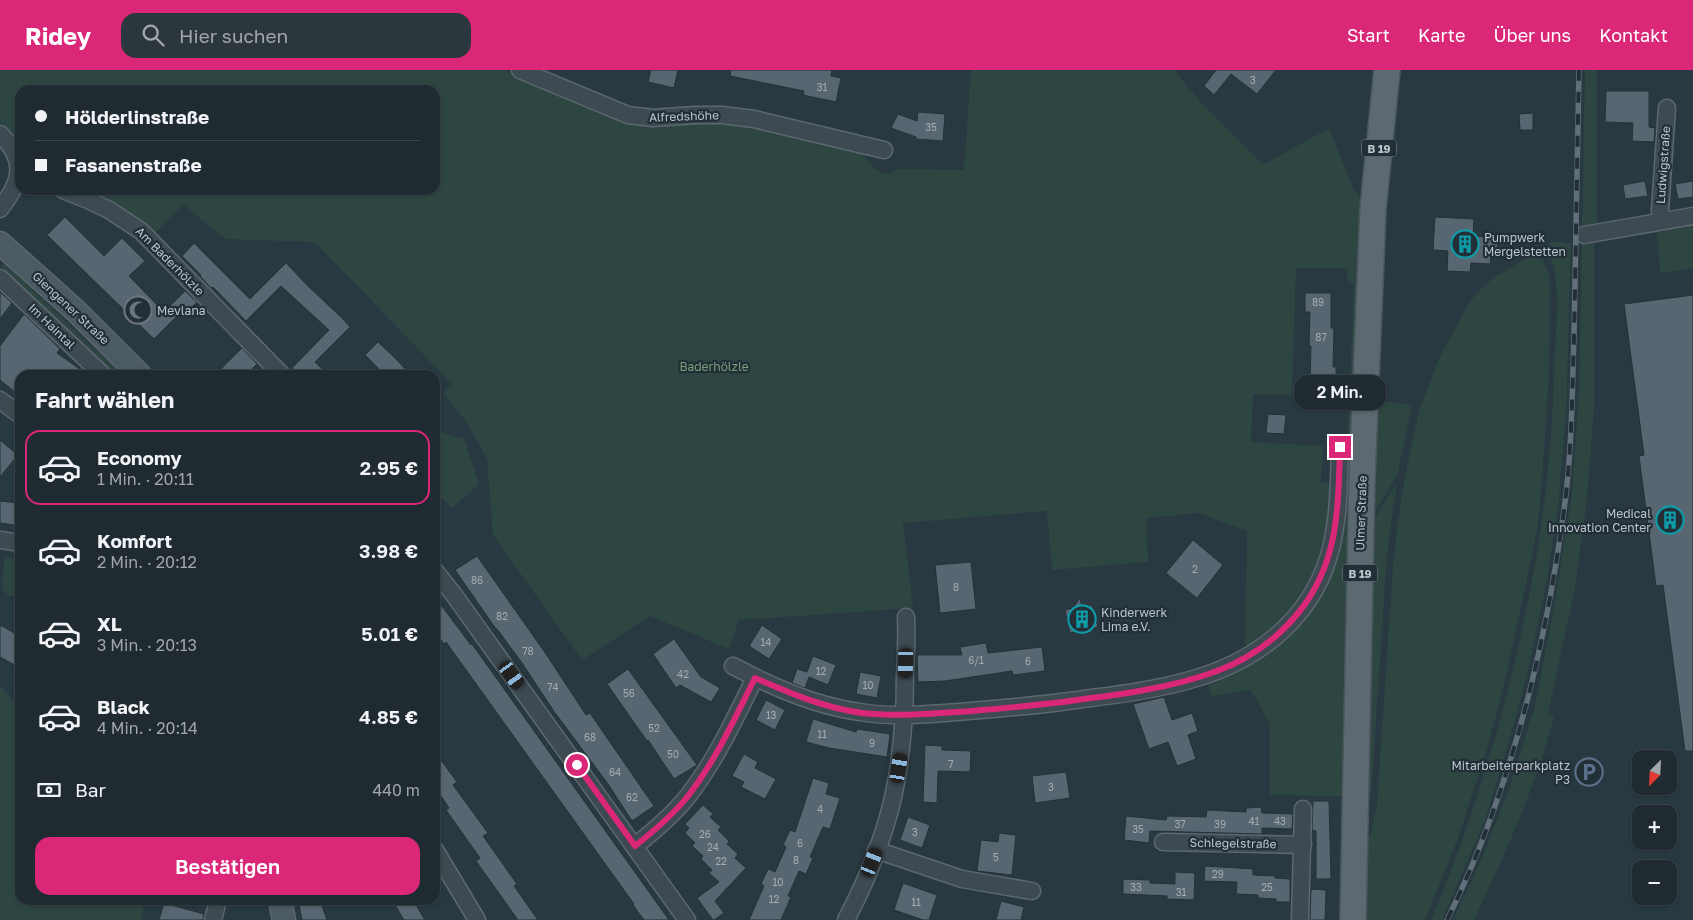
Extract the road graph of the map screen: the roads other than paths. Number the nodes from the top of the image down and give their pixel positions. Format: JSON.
{"nodes":[{"id":1,"x":520,"y":70,"type":"edge"},
{"id":2,"x":1387,"y":70,"type":"edge"},
{"id":3,"x":1667,"y":108,"type":"dead end"},
{"id":4,"x":0,"y":134,"type":"edge"},
{"id":5,"x":884,"y":150,"type":"dead end"},
{"id":6,"x":15,"y":153,"type":"edge"},
{"id":7,"x":15,"y":187,"type":"edge"},
{"id":8,"x":76,"y":195,"type":"edge"},
{"id":9,"x":0,"y":209,"type":"edge"},
{"id":10,"x":1693,"y":216,"type":"edge"},
{"id":11,"x":1661,"y":222,"type":"junction"},
{"id":12,"x":1584,"y":236,"type":"dead end"},
{"id":13,"x":0,"y":243,"type":"edge"},
{"id":14,"x":0,"y":278,"type":"edge"},
{"id":15,"x":98,"y":370,"type":"edge"},
{"id":16,"x":135,"y":370,"type":"edge"},
{"id":17,"x":277,"y":370,"type":"edge"},
{"id":18,"x":0,"y":400,"type":"edge"},
{"id":19,"x":15,"y":412,"type":"edge"},
{"id":20,"x":1340,"y":447,"type":"dead end"},
{"id":21,"x":0,"y":540,"type":"edge"},
{"id":22,"x":15,"y":542,"type":"edge"},
{"id":23,"x":440,"y":577,"type":"edge"},
{"id":24,"x":906,"y":617,"type":"dead end"},
{"id":25,"x":733,"y":666,"type":"dead end"},
{"id":26,"x":755,"y":678,"type":"junction"},
{"id":27,"x":904,"y":715,"type":"junction"},
{"id":28,"x":1303,"y":809,"type":"dead end"},
{"id":29,"x":1163,"y":842,"type":"dead end"},
{"id":30,"x":1303,"y":844,"type":"junction"},
{"id":31,"x":635,"y":846,"type":"junction"},
{"id":32,"x":876,"y":850,"type":"junction"},
{"id":33,"x":440,"y":859,"type":"edge"},
{"id":34,"x":1032,"y":892,"type":"dead end"},
{"id":35,"x":217,"y":905,"type":"edge"},
{"id":36,"x":281,"y":905,"type":"edge"},
{"id":37,"x":213,"y":920,"type":"edge"},
{"id":38,"x":284,"y":920,"type":"edge"},
{"id":39,"x":476,"y":920,"type":"edge"},
{"id":40,"x":687,"y":920,"type":"edge"},
{"id":41,"x":846,"y":920,"type":"edge"},
{"id":42,"x":1300,"y":920,"type":"edge"},
{"id":43,"x":1353,"y":920,"type":"edge"}],
"edges":[{"from":1,"to":5,"type":"street","name":"Alfredshöhe"},
{"from":2,"to":43,"type":"main road","name":"Ulmer Straße","number":"B 19"},
{"from":3,"to":11,"type":"street","name":"Ludwigstraße"},
{"from":4,"to":6,"type":"street"},
{"from":7,"to":9,"type":"street"},
{"from":8,"to":17,"type":"street","name":"Am Baderhölzle"},
{"from":10,"to":11,"type":"street","name":"Ludwigstraße"},
{"from":11,"to":12,"type":"street","name":"Ludwigstraße"},
{"from":13,"to":16,"type":"main road","name":"Giengener Straße"},
{"from":14,"to":15,"type":"street","name":"Im Haintal"},
{"from":18,"to":19,"type":"street"},
{"from":20,"to":27,"type":"street"},
{"from":21,"to":22,"type":"street"},
{"from":23,"to":31,"type":"street"},
{"from":24,"to":27,"type":"street"},
{"from":25,"to":26,"type":"street"},
{"from":26,"to":27,"type":"street"},
{"from":26,"to":31,"type":"street"},
{"from":27,"to":32,"type":"street"},
{"from":28,"to":30,"type":"street"},
{"from":29,"to":30,"type":"street","name":"Schlegelstraße"},
{"from":30,"to":42,"type":"street"},
{"from":31,"to":40,"type":"street"},
{"from":32,"to":34,"type":"street"},
{"from":32,"to":41,"type":"street"},
{"from":33,"to":39,"type":"street"},
{"from":35,"to":37,"type":"street"},
{"from":36,"to":38,"type":"main road"}]}
